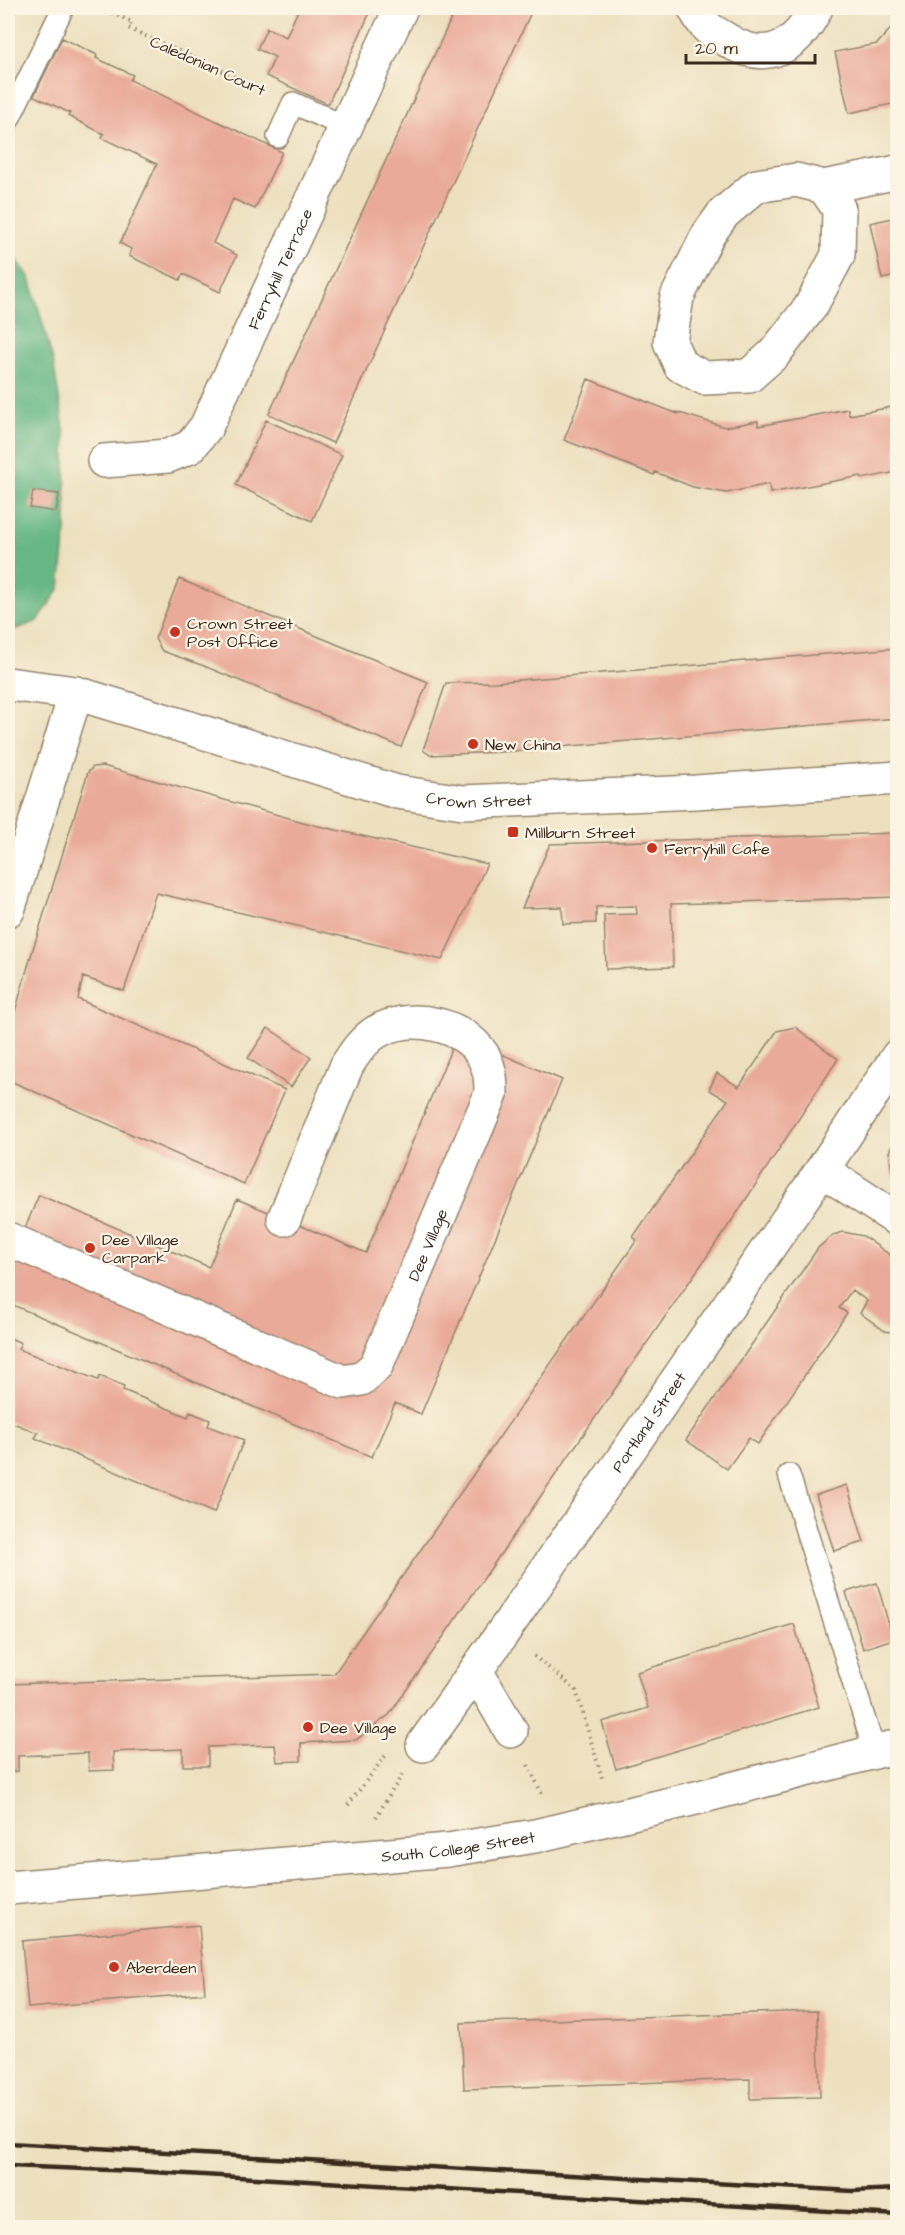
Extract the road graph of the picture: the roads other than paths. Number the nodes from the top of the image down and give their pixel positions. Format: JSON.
{"nodes":[{"id":1,"x":63,"y":8,"type":"edge"},
{"id":2,"x":401,"y":8,"type":"edge"},
{"id":3,"x":694,"y":8,"type":"edge"},
{"id":4,"x":816,"y":8,"type":"edge"},
{"id":5,"x":8,"y":122,"type":"edge"},
{"id":6,"x":346,"y":127,"type":"junction"},
{"id":7,"x":278,"y":136,"type":"dead end"},
{"id":8,"x":897,"y":172,"type":"edge"},
{"id":9,"x":824,"y":187,"type":"junction"},
{"id":10,"x":104,"y":461,"type":"dead end"},
{"id":11,"x":8,"y":684,"type":"edge"},
{"id":12,"x":76,"y":693,"type":"junction"},
{"id":13,"x":897,"y":778,"type":"edge"},
{"id":14,"x":8,"y":910,"type":"edge"},
{"id":15,"x":897,"y":1056,"type":"edge"},
{"id":16,"x":822,"y":1170,"type":"junction"},
{"id":17,"x":284,"y":1219,"type":"dead end"},
{"id":18,"x":897,"y":1220,"type":"edge"},
{"id":19,"x":8,"y":1239,"type":"edge"},
{"id":20,"x":789,"y":1475,"type":"dead end"},
{"id":21,"x":477,"y":1671,"type":"junction"},
{"id":22,"x":511,"y":1731,"type":"road end"},
{"id":23,"x":423,"y":1745,"type":"road end"},
{"id":24,"x":886,"y":1750,"type":"edge"},
{"id":25,"x":8,"y":1888,"type":"edge"}],
"edges":[{"from":1,"to":5,"type":"lane"},
{"from":2,"to":6,"type":"street","name":"Ferryhill Terrace"},
{"from":3,"to":4,"type":"street"},
{"from":6,"to":7,"type":"lane"},
{"from":6,"to":10,"type":"street","name":"Ferryhill Terrace"},
{"from":8,"to":9,"type":"street"},
{"from":9,"to":9,"type":"street"},
{"from":11,"to":12,"type":"street","name":"Crown Street"},
{"from":12,"to":13,"type":"street","name":"Crown Street"},
{"from":12,"to":14,"type":"street"},
{"from":15,"to":16,"type":"street","name":"Portland Street"},
{"from":16,"to":18,"type":"street"},
{"from":16,"to":21,"type":"street","name":"Portland Street"},
{"from":17,"to":19,"type":"street","name":"Dee Village"},
{"from":20,"to":24,"type":"lane"},
{"from":21,"to":22,"type":"street"},
{"from":21,"to":23,"type":"street","name":"Portland Street"},
{"from":24,"to":25,"type":"street","name":"South College Street"}]}
